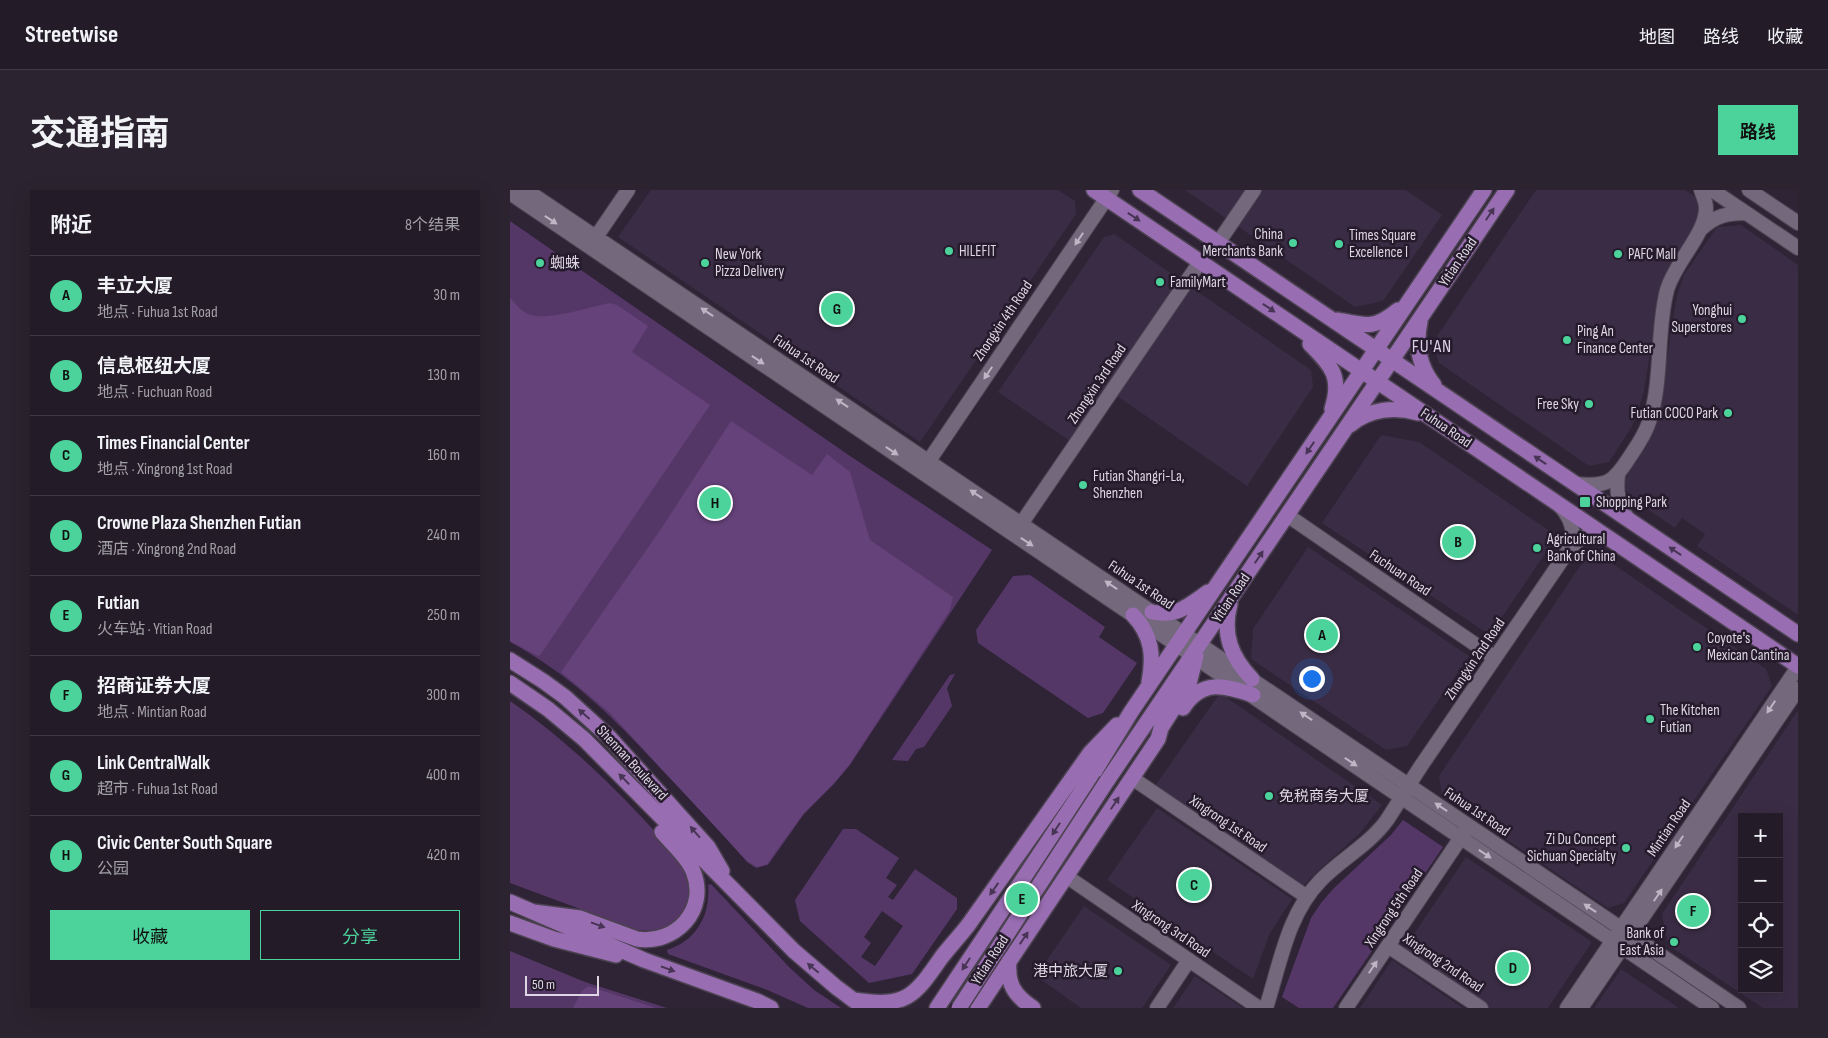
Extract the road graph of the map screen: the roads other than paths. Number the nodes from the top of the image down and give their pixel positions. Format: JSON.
{"nodes":[{"id":1,"x":526,"y":190,"type":"edge"},
{"id":2,"x":628,"y":190,"type":"edge"},
{"id":3,"x":1140,"y":190,"type":"edge"},
{"id":4,"x":1254,"y":190,"type":"edge"},
{"id":5,"x":1484,"y":190,"type":"edge"},
{"id":6,"x":1507,"y":190,"type":"edge"},
{"id":7,"x":1701,"y":190,"type":"edge"},
{"id":8,"x":1712,"y":190,"type":"edge"},
{"id":9,"x":1749,"y":190,"type":"edge"},
{"id":10,"x":1758,"y":190,"type":"edge"},
{"id":11,"x":510,"y":193,"type":"edge"},
{"id":12,"x":1104,"y":193,"type":"edge"},
{"id":13,"x":1768,"y":203,"type":"junction"},
{"id":14,"x":1746,"y":213,"type":"junction"},
{"id":15,"x":1798,"y":223,"type":"edge"},
{"id":16,"x":1700,"y":230,"type":"junction"},
{"id":17,"x":593,"y":242,"type":"junction"},
{"id":18,"x":1218,"y":243,"type":"junction"},
{"id":19,"x":1798,"y":248,"type":"edge"},
{"id":20,"x":1200,"y":262,"type":"junction"},
{"id":21,"x":1409,"y":301,"type":"junction"},
{"id":22,"x":1424,"y":312,"type":"junction"},
{"id":23,"x":1330,"y":318,"type":"junction"},
{"id":24,"x":1288,"y":322,"type":"junction"},
{"id":25,"x":1376,"y":350,"type":"junction"},
{"id":26,"x":1392,"y":360,"type":"junction"},
{"id":27,"x":1362,"y":371,"type":"junction"},
{"id":28,"x":1377,"y":382,"type":"junction"},
{"id":29,"x":1448,"y":398,"type":"junction"},
{"id":30,"x":1427,"y":415,"type":"junction"},
{"id":31,"x":1329,"y":420,"type":"junction"},
{"id":32,"x":1345,"y":429,"type":"junction"},
{"id":33,"x":925,"y":466,"type":"junction"},
{"id":34,"x":1618,"y":475,"type":"junction"},
{"id":35,"x":1576,"y":484,"type":"junction"},
{"id":36,"x":1558,"y":504,"type":"junction"},
{"id":37,"x":1287,"y":515,"type":"junction"},
{"id":38,"x":1629,"y":520,"type":"junction"},
{"id":39,"x":1021,"y":524,"type":"junction"},
{"id":40,"x":1601,"y":533,"type":"junction"},
{"id":41,"x":1568,"y":550,"type":"junction"},
{"id":42,"x":1216,"y":587,"type":"junction"},
{"id":43,"x":1232,"y":597,"type":"junction"},
{"id":44,"x":1152,"y":612,"type":"junction"},
{"id":45,"x":1133,"y":615,"type":"junction"},
{"id":46,"x":1798,"y":634,"type":"edge"},
{"id":47,"x":1181,"y":639,"type":"junction"},
{"id":48,"x":1196,"y":652,"type":"junction"},
{"id":49,"x":1495,"y":658,"type":"junction"},
{"id":50,"x":510,"y":660,"type":"edge"},
{"id":51,"x":1798,"y":666,"type":"edge"},
{"id":52,"x":1252,"y":680,"type":"junction"},
{"id":53,"x":510,"y":683,"type":"edge"},
{"id":54,"x":1148,"y":687,"type":"junction"},
{"id":55,"x":1798,"y":689,"type":"edge"},
{"id":56,"x":1253,"y":696,"type":"junction"},
{"id":57,"x":1131,"y":712,"type":"junction"},
{"id":58,"x":1161,"y":728,"type":"junction"},
{"id":59,"x":1122,"y":760,"type":"junction"},
{"id":60,"x":1132,"y":778,"type":"junction"},
{"id":61,"x":1405,"y":791,"type":"junction"},
{"id":62,"x":640,"y":796,"type":"junction"},
{"id":63,"x":1465,"y":831,"type":"junction"},
{"id":64,"x":1066,"y":876,"type":"junction"},
{"id":65,"x":731,"y":888,"type":"junction"},
{"id":66,"x":1307,"y":897,"type":"junction"},
{"id":67,"x":510,"y":902,"type":"edge"},
{"id":68,"x":534,"y":912,"type":"junction"},
{"id":69,"x":510,"y":923,"type":"edge"},
{"id":70,"x":1626,"y":932,"type":"junction"},
{"id":71,"x":1618,"y":944,"type":"junction"},
{"id":72,"x":1388,"y":946,"type":"junction"},
{"id":73,"x":644,"y":960,"type":"junction"},
{"id":74,"x":1189,"y":960,"type":"junction"},
{"id":75,"x":1009,"y":961,"type":"junction"},
{"id":76,"x":851,"y":999,"type":"junction"},
{"id":77,"x":771,"y":1008,"type":"edge"},
{"id":78,"x":864,"y":1008,"type":"edge"},
{"id":79,"x":937,"y":1008,"type":"edge"},
{"id":80,"x":959,"y":1008,"type":"edge"},
{"id":81,"x":978,"y":1008,"type":"edge"},
{"id":82,"x":1033,"y":1008,"type":"edge"},
{"id":83,"x":1158,"y":1008,"type":"edge"},
{"id":84,"x":1258,"y":1008,"type":"edge"},
{"id":85,"x":1266,"y":1008,"type":"edge"},
{"id":86,"x":1346,"y":1008,"type":"edge"},
{"id":87,"x":1481,"y":1008,"type":"edge"},
{"id":88,"x":1567,"y":1008,"type":"edge"},
{"id":89,"x":1581,"y":1008,"type":"edge"},
{"id":90,"x":1712,"y":1008,"type":"edge"},
{"id":91,"x":1739,"y":1008,"type":"edge"}],
"edges":[{"from":1,"to":17,"type":"street","name":"Fuhua 1st Road"},
{"from":2,"to":17,"type":"street"},
{"from":3,"to":18,"type":"main road","name":"Fuhua Road"},
{"from":4,"to":18,"type":"street"},
{"from":5,"to":21,"type":"main road","name":"Yitian Road"},
{"from":22,"to":6,"type":"main road","name":"Yitian Road","one_way":true},
{"from":7,"to":16,"type":"street"},
{"from":8,"to":14,"type":"street"},
{"from":9,"to":13,"type":"street"},
{"from":10,"to":13,"type":"street"},
{"from":11,"to":17,"type":"street","name":"Fuhua 1st Road","one_way":true},
{"from":12,"to":20,"type":"main road","name":"Fuhua Road","one_way":true},
{"from":12,"to":33,"type":"street","name":"Zhongxin 4th Road","one_way":true},
{"from":13,"to":15,"type":"street"},
{"from":14,"to":16,"type":"street"},
{"from":14,"to":19,"type":"street"},
{"from":16,"to":34,"type":"street"},
{"from":17,"to":33,"type":"street","name":"Fuhua 1st Road"},
{"from":18,"to":23,"type":"main road","name":"Fuhua Road"},
{"from":20,"to":24,"type":"main road","name":"Fuhua Road","one_way":true},
{"from":20,"to":39,"type":"street","name":"Zhongxin 3rd Road"},
{"from":21,"to":23,"type":"main road"},
{"from":21,"to":25,"type":"main road","name":"Yitian Road"},
{"from":22,"to":26,"type":"main road","name":"Yitian Road"},
{"from":22,"to":29,"type":"main road"},
{"from":23,"to":25,"type":"main road","name":"Fuhua Road"},
{"from":24,"to":27,"type":"main road","name":"Fuhua Road"},
{"from":24,"to":31,"type":"main road"},
{"from":25,"to":26,"type":"main road","name":"Fuhua Road"},
{"from":25,"to":27,"type":"main road","name":"Yitian Road"},
{"from":26,"to":28,"type":"main road","name":"Yitian Road"},
{"from":26,"to":29,"type":"main road","name":"Fuhua Road"},
{"from":27,"to":28,"type":"main road","name":"Fuhua Road"},
{"from":27,"to":31,"type":"main road","name":"Yitian Road"},
{"from":28,"to":30,"type":"main road","name":"Fuhua Road"},
{"from":28,"to":32,"type":"main road","name":"Yitian Road"},
{"from":35,"to":29,"type":"main road","name":"Fuhua Road","one_way":true},
{"from":30,"to":32,"type":"main road"},
{"from":30,"to":36,"type":"main road","name":"Fuhua Road"},
{"from":31,"to":42,"type":"main road","name":"Yitian Road","one_way":true},
{"from":32,"to":37,"type":"main road","name":"Yitian Road"},
{"from":39,"to":33,"type":"street","name":"Fuhua 1st Road","one_way":true},
{"from":33,"to":45,"type":"street","name":"Fuhua 1st Road","one_way":true},
{"from":34,"to":35,"type":"street"},
{"from":34,"to":38,"type":"street"},
{"from":35,"to":38,"type":"main road","name":"Fuhua Road"},
{"from":36,"to":40,"type":"main road","name":"Fuhua Road"},
{"from":36,"to":41,"type":"street","name":"Zhongxin 2nd Road"},
{"from":43,"to":37,"type":"main road","name":"Yitian Road","one_way":true},
{"from":37,"to":49,"type":"street","name":"Fuchuan Road"},
{"from":46,"to":38,"type":"main road","name":"Fuhua Road","one_way":true},
{"from":44,"to":39,"type":"street","name":"Fuhua 1st Road","one_way":true},
{"from":40,"to":41,"type":"street","name":"Zhongxin 2nd Road"},
{"from":40,"to":51,"type":"main road","name":"Fuhua Road"},
{"from":41,"to":49,"type":"street","name":"Zhongxin 2nd Road"},
{"from":42,"to":44,"type":"main road"},
{"from":42,"to":47,"type":"main road","name":"Yitian Road"},
{"from":43,"to":48,"type":"main road","name":"Yitian Road"},
{"from":43,"to":52,"type":"main road"},
{"from":44,"to":47,"type":"street","name":"Fuhua 1st Road"},
{"from":45,"to":47,"type":"street","name":"Fuhua 1st Road"},
{"from":45,"to":54,"type":"main road"},
{"from":47,"to":48,"type":"street","name":"Fuhua 1st Road"},
{"from":47,"to":54,"type":"main road","name":"Yitian Road"},
{"from":48,"to":52,"type":"street","name":"Fuhua 1st Road"},
{"from":48,"to":56,"type":"street","name":"Fuhua 1st Road"},
{"from":48,"to":58,"type":"main road"},
{"from":48,"to":59,"type":"main road","name":"Yitian Road"},
{"from":49,"to":61,"type":"street","name":"Zhongxin 2nd Road"},
{"from":65,"to":50,"type":"main road","name":"Shennan Boulevard","one_way":true},
{"from":51,"to":70,"type":"street","name":"Mintian Road","one_way":true},
{"from":61,"to":52,"type":"street","name":"Fuhua 1st Road","one_way":true},
{"from":62,"to":53,"type":"main road","name":"Shennan Boulevard","one_way":true},
{"from":54,"to":57,"type":"main road","name":"Yitian Road"},
{"from":70,"to":55,"type":"street","name":"Mintian Road","one_way":true},
{"from":56,"to":58,"type":"main road"},
{"from":56,"to":61,"type":"street","name":"Fuhua 1st Road","one_way":true},
{"from":57,"to":76,"type":"main road","one_way":true},
{"from":57,"to":79,"type":"main road","name":"Yitian Road","one_way":true},
{"from":58,"to":59,"type":"main road"},
{"from":58,"to":60,"type":"main road"},
{"from":59,"to":80,"type":"main road","name":"Yitian Road","bridge":true},
{"from":64,"to":60,"type":"main road","one_way":true},
{"from":60,"to":66,"type":"street","name":"Xingrong 1st Road"},
{"from":61,"to":63,"type":"street","name":"Fuhua 1st Road"},
{"from":61,"to":66,"type":"street","name":"Zhongxin 2nd Road"},
{"from":62,"to":65,"type":"main road","name":"Shennan Boulevard"},
{"from":68,"to":62,"type":"main road","one_way":true},
{"from":70,"to":63,"type":"street","name":"Fuhua 1st Road","one_way":true},
{"from":63,"to":71,"type":"street","name":"Fuhua 1st Road","one_way":true},
{"from":63,"to":72,"type":"street","name":"Xingrong 5th Road"},
{"from":64,"to":74,"type":"street","name":"Xingrong 3rd Road"},
{"from":75,"to":64,"type":"main road","one_way":true},
{"from":76,"to":65,"type":"main road","name":"Shennan Boulevard","one_way":true},
{"from":66,"to":85,"type":"street","name":"Zhongxin 2nd Road"},
{"from":67,"to":68,"type":"main road"},
{"from":68,"to":73,"type":"main road"},
{"from":69,"to":73,"type":"main road"},
{"from":70,"to":71,"type":"street","name":"Mintian Road"},
{"from":70,"to":91,"type":"street","name":"Fuhua 1st Road"},
{"from":71,"to":88,"type":"street","name":"Mintian Road"},
{"from":71,"to":89,"type":"street","name":"Mintian Road"},
{"from":71,"to":90,"type":"street","name":"Fuhua 1st Road"},
{"from":86,"to":72,"type":"street","name":"Xingrong 5th Road","one_way":true},
{"from":72,"to":87,"type":"street","name":"Xingrong 2nd Road"},
{"from":73,"to":77,"type":"main road","one_way":true},
{"from":74,"to":83,"type":"street"},
{"from":74,"to":84,"type":"street","name":"Xingrong 3rd Road"},
{"from":75,"to":81,"type":"main road"},
{"from":75,"to":82,"type":"main road"},
{"from":76,"to":78,"type":"main road","name":"Shennan Boulevard"}]}
